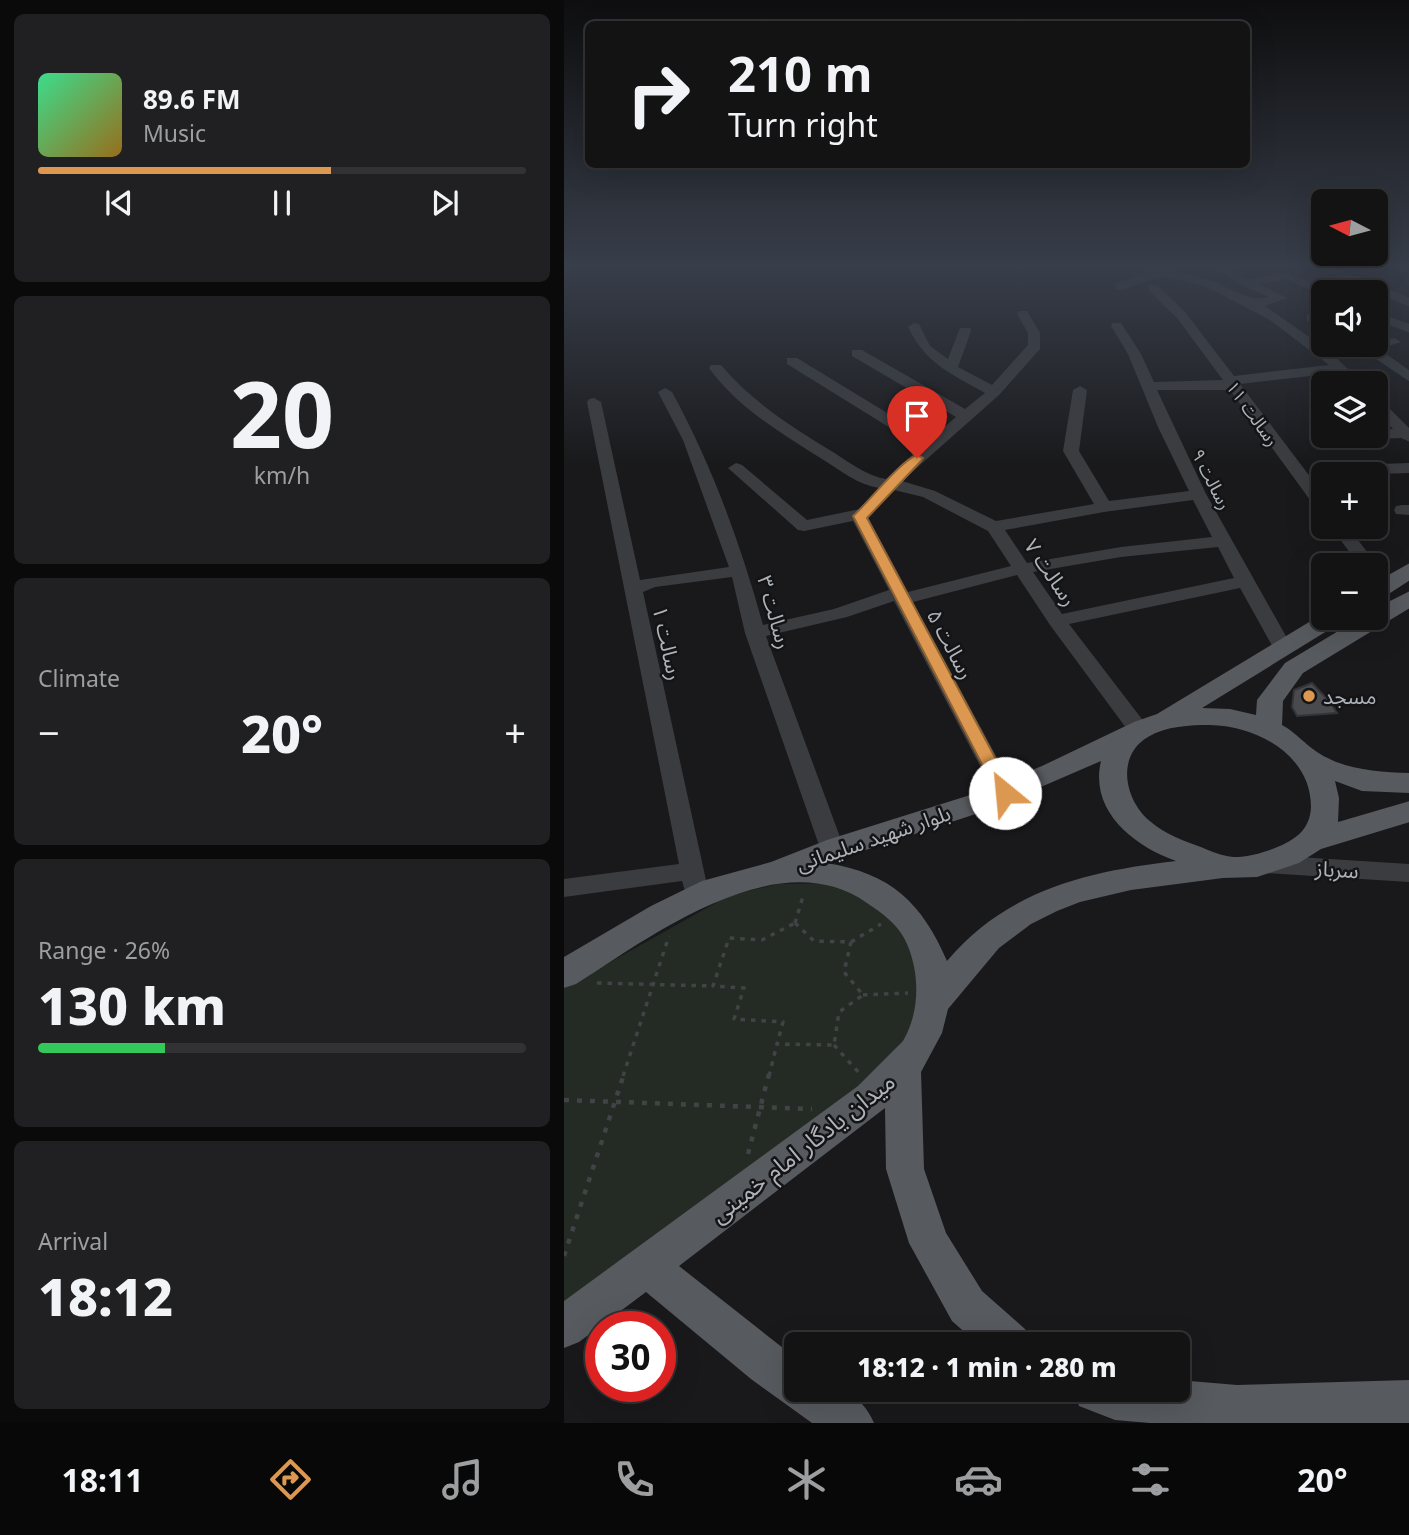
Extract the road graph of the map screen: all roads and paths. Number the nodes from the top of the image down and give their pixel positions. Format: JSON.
{"nodes":[{"id":1,"x":918,"y":334,"type":"edge"},
{"id":2,"x":964,"y":334,"type":"edge"},
{"id":3,"x":1034,"y":334,"type":"edge"},
{"id":4,"x":1124,"y":334,"type":"edge"},
{"id":5,"x":1195,"y":334,"type":"edge"},
{"id":6,"x":1388,"y":342,"type":"edge"},
{"id":7,"x":857,"y":353,"type":"dead end"},
{"id":8,"x":1409,"y":353,"type":"edge"},
{"id":9,"x":1330,"y":357,"type":"edge"},
{"id":10,"x":1387,"y":357,"type":"edge"},
{"id":11,"x":792,"y":361,"type":"dead end"},
{"id":12,"x":716,"y":368,"type":"dead end"},
{"id":13,"x":951,"y":368,"type":"junction"},
{"id":14,"x":1341,"y":368,"type":"junction"},
{"id":15,"x":1344,"y":371,"type":"edge"},
{"id":16,"x":1409,"y":378,"type":"edge"},
{"id":17,"x":1231,"y":383,"type":"junction"},
{"id":18,"x":1149,"y":386,"type":"junction"},
{"id":19,"x":1080,"y":390,"type":"dead end"},
{"id":20,"x":665,"y":393,"type":"dead end"},
{"id":21,"x":994,"y":393,"type":"junction"},
{"id":22,"x":594,"y":402,"type":"dead end"},
{"id":23,"x":966,"y":416,"type":"junction"},
{"id":24,"x":1388,"y":416,"type":"edge"},
{"id":25,"x":1388,"y":435,"type":"edge"},
{"id":26,"x":1408,"y":435,"type":"edge"},
{"id":27,"x":932,"y":447,"type":"junction"},
{"id":28,"x":736,"y":468,"type":"dead end"},
{"id":29,"x":1409,"y":468,"type":"edge"},
{"id":30,"x":1388,"y":469,"type":"edge"},
{"id":31,"x":892,"y":486,"type":"junction"},
{"id":32,"x":1311,"y":490,"type":"edge"},
{"id":33,"x":1197,"y":495,"type":"junction"},
{"id":34,"x":1104,"y":507,"type":"junction"},
{"id":35,"x":859,"y":516,"type":"junction"},
{"id":36,"x":993,"y":527,"type":"junction"},
{"id":37,"x":1348,"y":539,"type":"edge"},
{"id":38,"x":1223,"y":541,"type":"junction"},
{"id":39,"x":1359,"y":553,"type":"edge"},
{"id":40,"x":1021,"y":569,"type":"junction"},
{"id":41,"x":1409,"y":570,"type":"edge"},
{"id":42,"x":739,"y":571,"type":"junction"},
{"id":43,"x":1388,"y":580,"type":"edge"},
{"id":44,"x":1245,"y":581,"type":"junction"},
{"id":45,"x":633,"y":589,"type":"junction"},
{"id":46,"x":900,"y":596,"type":"junction"},
{"id":47,"x":1409,"y":598,"type":"edge"},
{"id":48,"x":1057,"y":621,"type":"junction"},
{"id":49,"x":1311,"y":630,"type":"edge"},
{"id":50,"x":755,"y":633,"type":"junction"},
{"id":51,"x":1282,"y":647,"type":"junction"},
{"id":52,"x":1145,"y":729,"type":"junction"},
{"id":53,"x":1268,"y":730,"type":"junction"},
{"id":54,"x":1308,"y":759,"type":"junction"},
{"id":55,"x":1409,"y":783,"type":"edge"},
{"id":56,"x":1005,"y":793,"type":"junction"},
{"id":57,"x":1409,"y":811,"type":"edge"},
{"id":58,"x":1314,"y":840,"type":"junction"},
{"id":59,"x":832,"y":848,"type":"junction"},
{"id":60,"x":1265,"y":864,"type":"junction"},
{"id":61,"x":1227,"y":868,"type":"junction"},
{"id":62,"x":1409,"y":873,"type":"edge"},
{"id":63,"x":783,"y":881,"type":"junction"},
{"id":64,"x":695,"y":883,"type":"junction"},
{"id":65,"x":564,"y":888,"type":"edge"},
{"id":66,"x":891,"y":918,"type":"dead end"},
{"id":67,"x":795,"y":923,"type":"junction"},
{"id":68,"x":660,"y":937,"type":"dead end"},
{"id":69,"x":851,"y":942,"type":"junction"},
{"id":70,"x":579,"y":978,"type":"edge"},
{"id":71,"x":653,"y":984,"type":"junction"},
{"id":72,"x":713,"y":986,"type":"junction"},
{"id":73,"x":863,"y":995,"type":"junction"},
{"id":74,"x":925,"y":996,"type":"junction"},
{"id":75,"x":778,"y":1044,"type":"junction"},
{"id":76,"x":835,"y":1045,"type":"junction"},
{"id":77,"x":903,"y":1069,"type":"junction"},
{"id":78,"x":864,"y":1080,"type":"dead end"},
{"id":79,"x":564,"y":1100,"type":"edge"},
{"id":80,"x":615,"y":1102,"type":"junction"},
{"id":81,"x":759,"y":1107,"type":"junction"},
{"id":82,"x":814,"y":1110,"type":"dead end"},
{"id":83,"x":748,"y":1155,"type":"dead end"},
{"id":84,"x":564,"y":1256,"type":"edge"},
{"id":85,"x":647,"y":1266,"type":"junction"},
{"id":86,"x":564,"y":1327,"type":"edge"},
{"id":87,"x":996,"y":1332,"type":"edge"},
{"id":88,"x":784,"y":1376,"type":"edge"},
{"id":89,"x":820,"y":1402,"type":"edge"},
{"id":90,"x":1164,"y":1402,"type":"edge"},
{"id":91,"x":1409,"y":1402,"type":"edge"},
{"id":92,"x":851,"y":1423,"type":"edge"}],
"edges":[{"from":1,"to":13,"type":"street"},
{"from":2,"to":13,"type":"street"},
{"from":3,"to":21,"type":"street"},
{"from":4,"to":18,"type":"street","name":"رسالت ۹"},
{"from":5,"to":17,"type":"street","name":"رسالت ۱۱"},
{"from":6,"to":8,"type":"street"},
{"from":7,"to":23,"type":"street"},
{"from":9,"to":14,"type":"street"},
{"from":10,"to":16,"type":"street"},
{"from":11,"to":27,"type":"street"},
{"from":12,"to":31,"type":"street","name":"رسالت ۷"},
{"from":13,"to":21,"type":"street"},
{"from":14,"to":15,"type":"street"},
{"from":14,"to":17,"type":"street"},
{"from":17,"to":18,"type":"street"},
{"from":17,"to":32,"type":"street","name":"رسالت ۱۱"},
{"from":18,"to":33,"type":"street","name":"رسالت ۹"},
{"from":19,"to":34,"type":"street"},
{"from":20,"to":42,"type":"street","name":"رسالت ۳"},
{"from":21,"to":23,"type":"street"},
{"from":22,"to":45,"type":"street","name":"رسالت ۱"},
{"from":23,"to":27,"type":"street"},
{"from":24,"to":26,"type":"street"},
{"from":25,"to":26,"type":"street"},
{"from":27,"to":31,"type":"street"},
{"from":28,"to":35,"type":"street"},
{"from":29,"to":30,"type":"street"},
{"from":31,"to":35,"type":"street"},
{"from":31,"to":36,"type":"street","name":"رسالت ۷"},
{"from":33,"to":34,"type":"street"},
{"from":33,"to":38,"type":"street","name":"رسالت ۹"},
{"from":34,"to":36,"type":"street"},
{"from":35,"to":46,"type":"street","name":"رسالت ۵"},
{"from":36,"to":40,"type":"street","name":"رسالت ۷"},
{"from":37,"to":39,"type":"street"},
{"from":38,"to":40,"type":"street"},
{"from":38,"to":44,"type":"street","name":"رسالت ۹"},
{"from":40,"to":46,"type":"street"},
{"from":40,"to":48,"type":"street","name":"رسالت ۷"},
{"from":41,"to":43,"type":"main road"},
{"from":42,"to":45,"type":"street"},
{"from":42,"to":50,"type":"street","name":"رسالت ۳"},
{"from":44,"to":48,"type":"street"},
{"from":44,"to":51,"type":"street","name":"رسالت ۹"},
{"from":45,"to":64,"type":"street","name":"رسالت ۱"},
{"from":46,"to":50,"type":"street"},
{"from":46,"to":56,"type":"street","name":"رسالت ۵"},
{"from":47,"to":53,"type":"main road"},
{"from":48,"to":52,"type":"street","name":"رسالت ۷"},
{"from":49,"to":51,"type":"main road","name":"بلوار شهید سلیمانی"},
{"from":50,"to":59,"type":"street","name":"رسالت ۳"},
{"from":51,"to":52,"type":"main road","name":"بلوار شهید سلیمانی"},
{"from":52,"to":53,"type":"main road"},
{"from":52,"to":56,"type":"main road","name":"بلوار شهید سلیمانی"},
{"from":52,"to":61,"type":"main road"},
{"from":53,"to":54,"type":"main road"},
{"from":54,"to":55,"type":"main road"},
{"from":54,"to":58,"type":"main road"},
{"from":56,"to":59,"type":"main road","name":"بلوار شهید سلیمانی"},
{"from":57,"to":58,"type":"main road"},
{"from":58,"to":60,"type":"main road"},
{"from":59,"to":63,"type":"main road","name":"بلوار شهید سلیمانی"},
{"from":60,"to":61,"type":"main road"},
{"from":60,"to":62,"type":"street","name":"سرباز"},
{"from":61,"to":74,"type":"main road"},
{"from":63,"to":64,"type":"main road","name":"میدان یادگار امام خمینی"},
{"from":63,"to":67,"type":"path"},
{"from":63,"to":74,"type":"main road","name":"میدان یادگار امام خمینی"},
{"from":64,"to":65,"type":"street"},
{"from":64,"to":70,"type":"main road","name":"میدان یادگار امام خمینی"},
{"from":66,"to":69,"type":"path"},
{"from":67,"to":69,"type":"path"},
{"from":67,"to":72,"type":"path"},
{"from":68,"to":71,"type":"path"},
{"from":69,"to":73,"type":"path"},
{"from":70,"to":71,"type":"path"},
{"from":71,"to":72,"type":"path"},
{"from":71,"to":80,"type":"path"},
{"from":72,"to":75,"type":"path"},
{"from":73,"to":74,"type":"path"},
{"from":73,"to":76,"type":"path"},
{"from":74,"to":77,"type":"main road","name":"میدان یادگار امام خمینی"},
{"from":75,"to":76,"type":"path"},
{"from":75,"to":81,"type":"path"},
{"from":76,"to":78,"type":"path"},
{"from":77,"to":85,"type":"main road","name":"میدان یادگار امام خمینی"},
{"from":77,"to":87,"type":"main road"},
{"from":79,"to":80,"type":"path"},
{"from":80,"to":81,"type":"path"},
{"from":80,"to":84,"type":"path"},
{"from":81,"to":82,"type":"path"},
{"from":81,"to":83,"type":"path"},
{"from":85,"to":86,"type":"main road","name":"میدان یادگار امام خمینی"},
{"from":85,"to":88,"type":"main road"},
{"from":89,"to":92,"type":"main road"},
{"from":90,"to":91,"type":"main road"}]}
